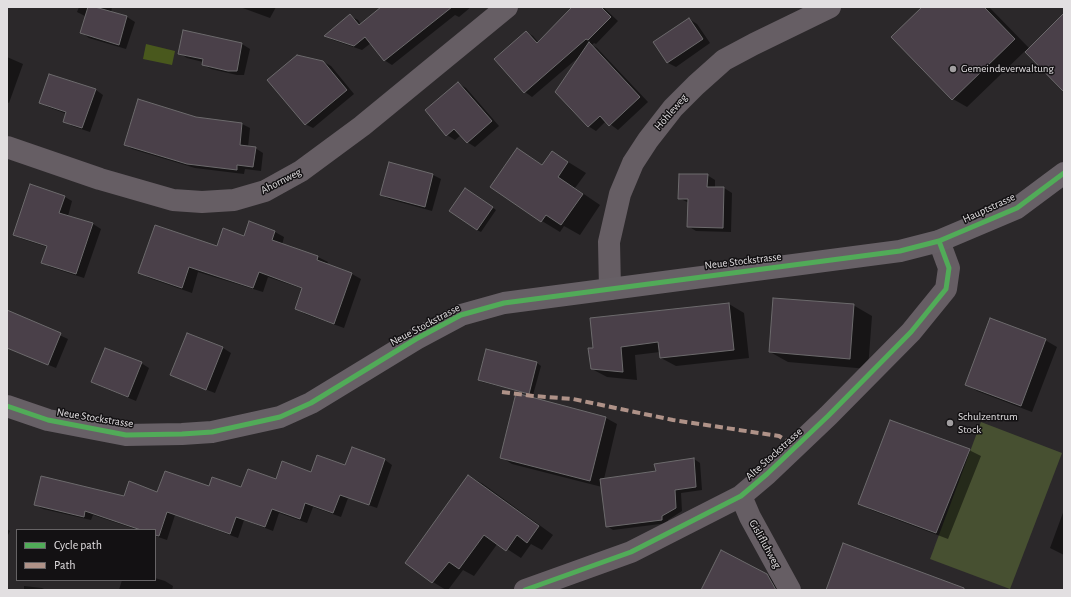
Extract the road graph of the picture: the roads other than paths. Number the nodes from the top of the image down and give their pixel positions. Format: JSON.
{"nodes":[{"id":1,"x":507,"y":7,"type":"edge"},
{"id":2,"x":830,"y":7,"type":"edge"},
{"id":3,"x":7,"y":147,"type":"edge"},
{"id":4,"x":1064,"y":173,"type":"edge"},
{"id":5,"x":939,"y":241,"type":"junction"},
{"id":6,"x":610,"y":289,"type":"junction"},
{"id":7,"x":7,"y":406,"type":"edge"},
{"id":8,"x":741,"y":496,"type":"junction"},
{"id":9,"x":525,"y":590,"type":"edge"},
{"id":10,"x":790,"y":590,"type":"edge"}],
"edges":[{"from":1,"to":3,"type":"street","name":"Ahornweg"},
{"from":2,"to":6,"type":"street","name":"Höhleweg"},
{"from":4,"to":5,"type":"street","name":"Hauptstrasse"},
{"from":5,"to":6,"type":"street","name":"Neue Stockstrasse"},
{"from":5,"to":8,"type":"street","name":"Alte Stockstrasse"},
{"from":6,"to":7,"type":"street","name":"Neue Stockstrasse"},
{"from":8,"to":9,"type":"street","name":"Alte Stockstrasse"},
{"from":8,"to":10,"type":"street","name":"Gislifluhweg"}]}
